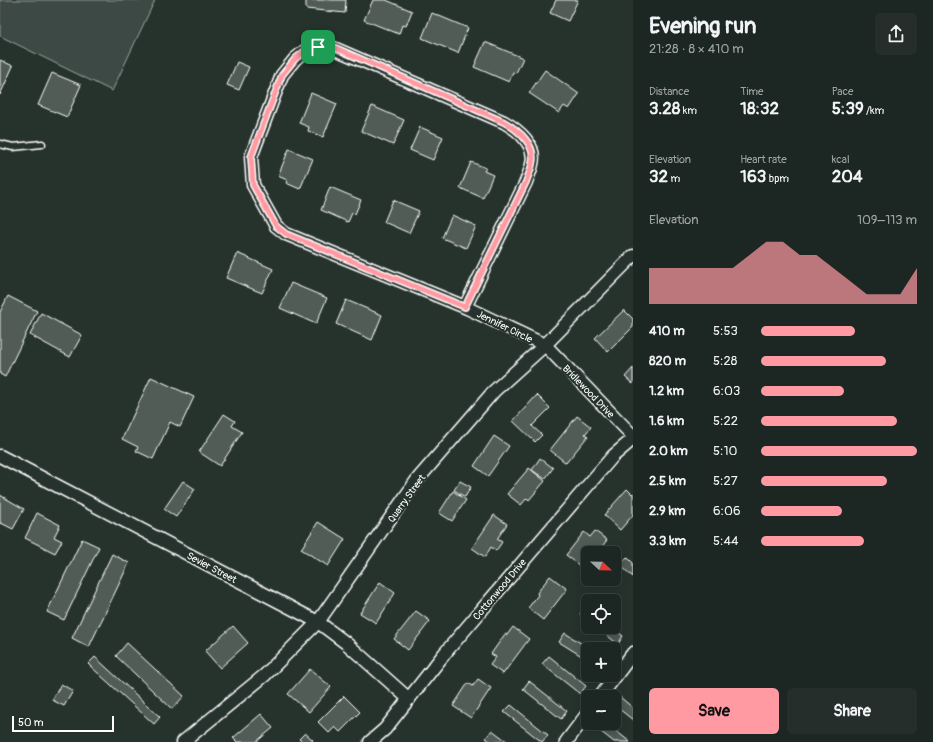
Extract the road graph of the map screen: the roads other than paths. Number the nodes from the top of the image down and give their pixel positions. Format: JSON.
{"nodes":[{"id":1,"x":0,"y":144,"type":"edge"},
{"id":2,"x":42,"y":144,"type":"dead end"},
{"id":3,"x":633,"y":256,"type":"edge"},
{"id":4,"x":465,"y":307,"type":"junction"},
{"id":5,"x":545,"y":345,"type":"junction"},
{"id":6,"x":633,"y":436,"type":"edge"},
{"id":7,"x":633,"y":439,"type":"edge"},
{"id":8,"x":0,"y":456,"type":"edge"},
{"id":9,"x":318,"y":622,"type":"junction"},
{"id":10,"x":633,"y":654,"type":"edge"},
{"id":11,"x":605,"y":690,"type":"edge"},
{"id":12,"x":409,"y":699,"type":"junction"},
{"id":13,"x":581,"y":722,"type":"edge"},
{"id":14,"x":183,"y":742,"type":"edge"},
{"id":15,"x":370,"y":742,"type":"edge"},
{"id":16,"x":566,"y":742,"type":"edge"}],
"edges":[{"from":1,"to":2,"type":"lane"},
{"from":3,"to":5,"type":"street","name":"Quarry Street"},
{"from":4,"to":4,"type":"street","name":"Jennifer Circle"},
{"from":4,"to":5,"type":"street","name":"Jennifer Circle"},
{"from":5,"to":6,"type":"street","name":"Bridlewood Drive"},
{"from":5,"to":9,"type":"street","name":"Quarry Street"},
{"from":7,"to":12,"type":"street","name":"Cottonwood Drive"},
{"from":8,"to":9,"type":"street","name":"Sevier Street"},
{"from":9,"to":12,"type":"street","name":"Sevier Street"},
{"from":9,"to":14,"type":"street","name":"Quarry Street"},
{"from":10,"to":11,"type":"street"},
{"from":12,"to":15,"type":"street","name":"Cottonwood Drive"},
{"from":13,"to":16,"type":"street"}]}
